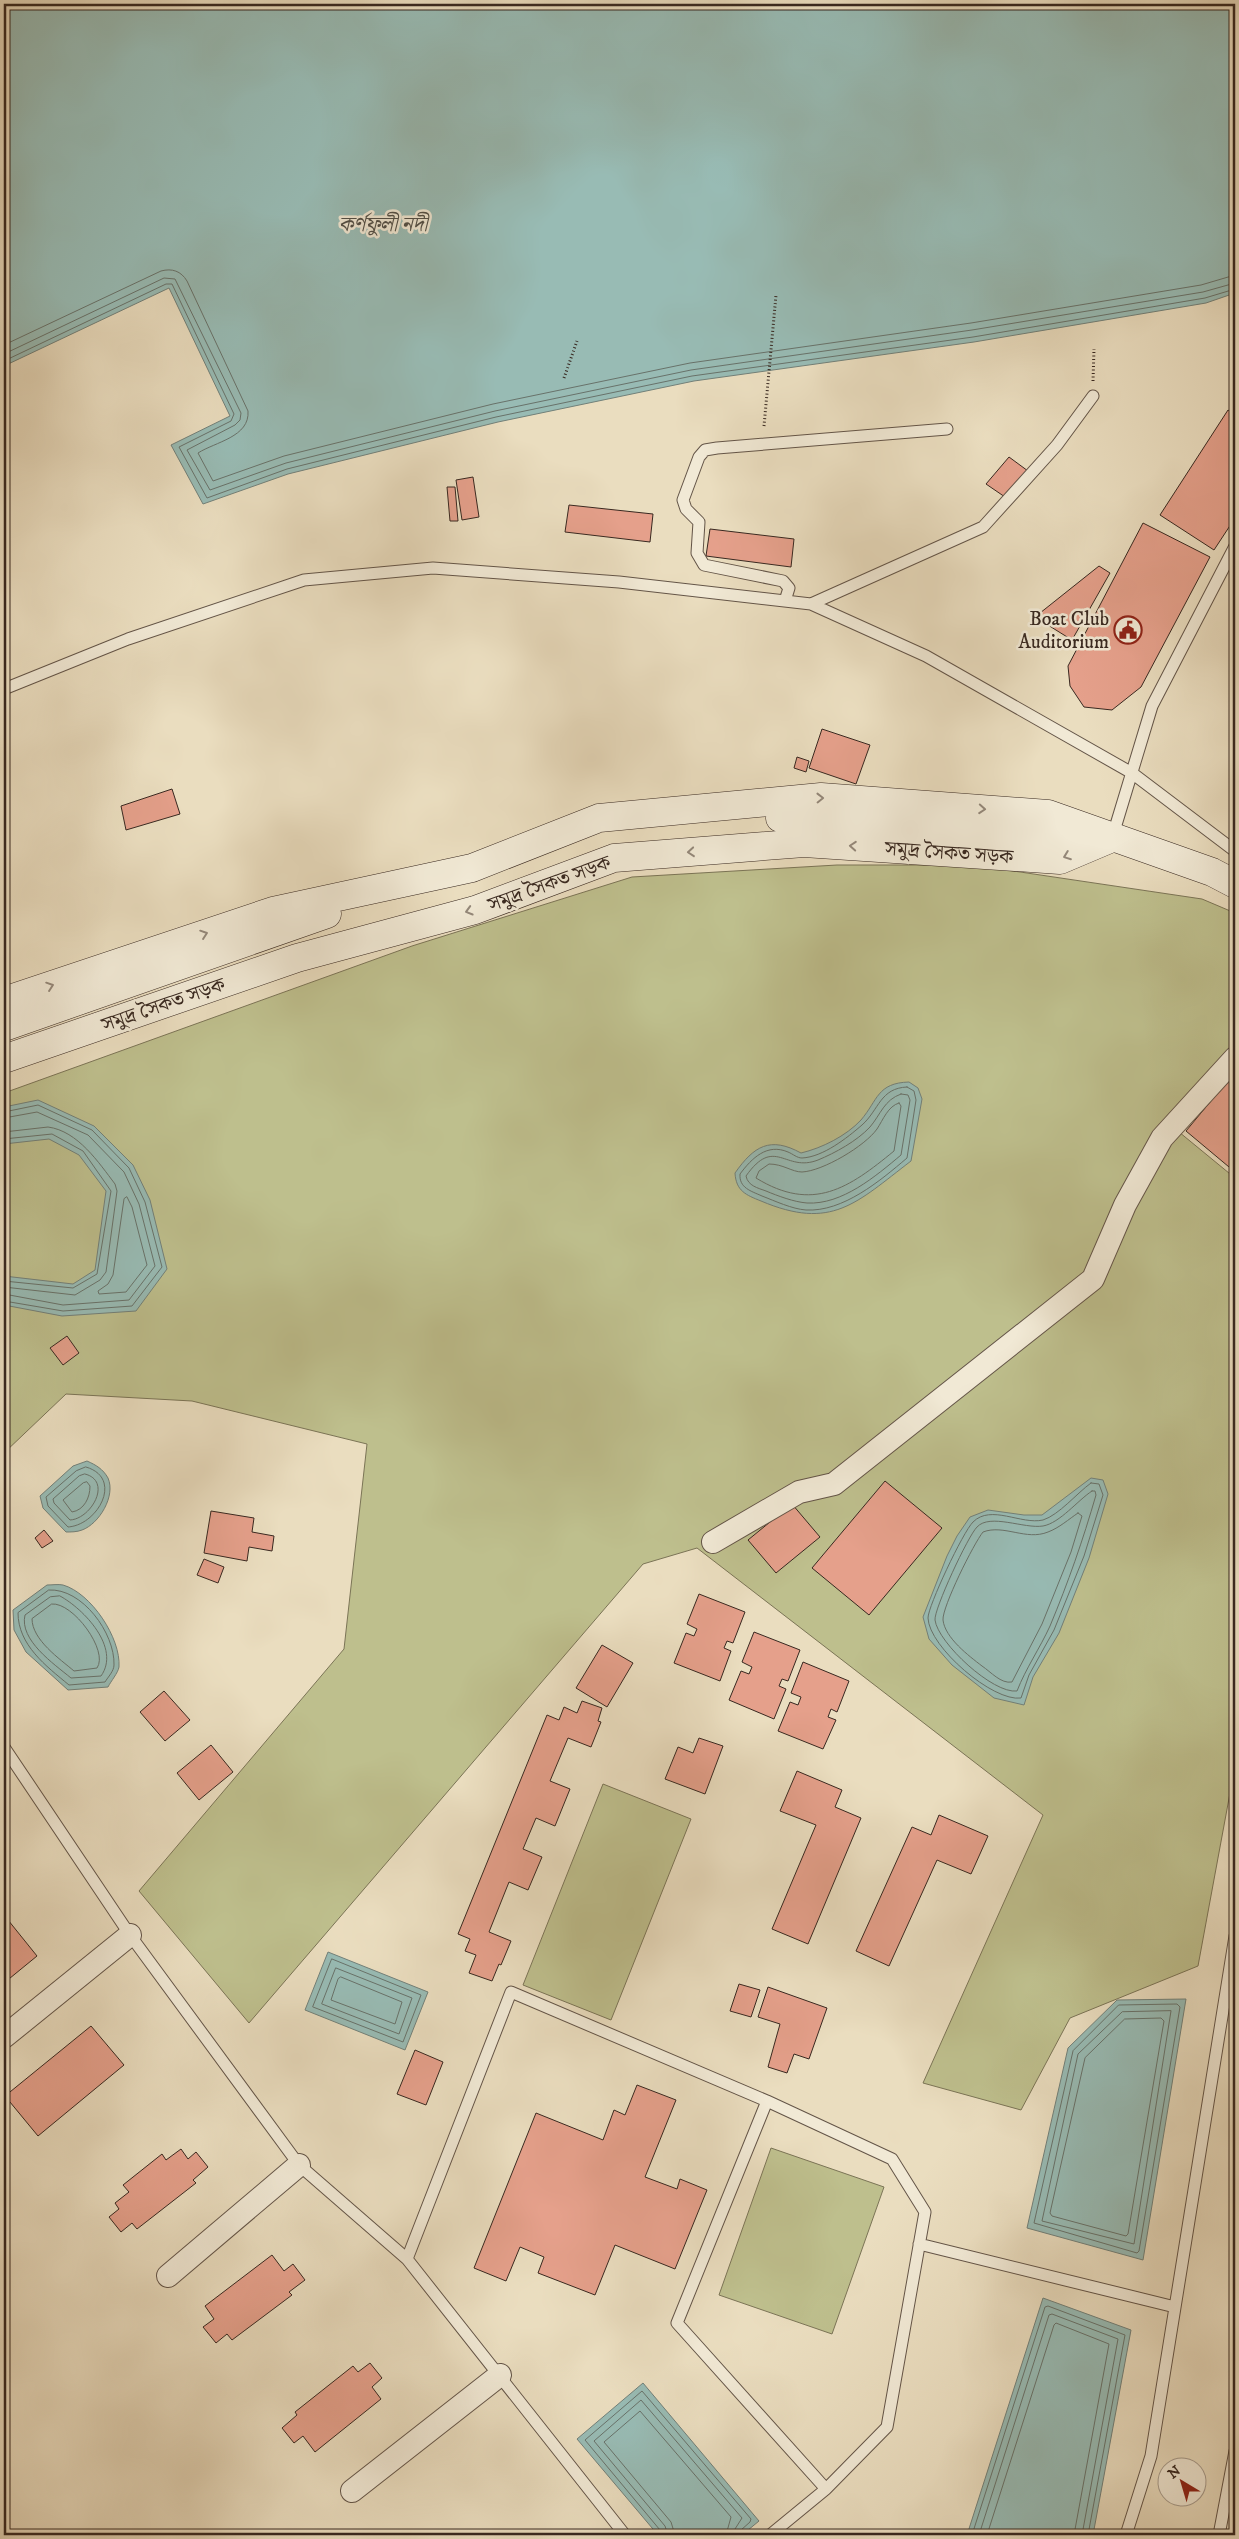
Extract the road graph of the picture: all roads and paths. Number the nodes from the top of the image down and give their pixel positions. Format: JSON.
{"nodes":[{"id":1,"x":776,"y":295,"type":"dead end"},
{"id":2,"x":577,"y":341,"type":"dead end"},
{"id":3,"x":1094,"y":349,"type":"dead end"},
{"id":4,"x":564,"y":378,"type":"dead end"},
{"id":5,"x":1093,"y":396,"type":"joint"},
{"id":6,"x":764,"y":426,"type":"dead end"},
{"id":7,"x":947,"y":428,"type":"dead end"},
{"id":8,"x":1235,"y":546,"type":"edge"},
{"id":9,"x":785,"y":602,"type":"junction"},
{"id":10,"x":811,"y":604,"type":"junction"},
{"id":11,"x":4,"y":689,"type":"edge"},
{"id":12,"x":1132,"y":773,"type":"junction"},
{"id":13,"x":1112,"y":838,"type":"junction"},
{"id":14,"x":1235,"y":852,"type":"edge"},
{"id":15,"x":1235,"y":884,"type":"edge"},
{"id":16,"x":4,"y":1001,"type":"edge"},
{"id":17,"x":4,"y":1027,"type":"edge"},
{"id":18,"x":1235,"y":1058,"type":"edge"},
{"id":19,"x":4,"y":1059,"type":"edge"},
{"id":20,"x":713,"y":1542,"type":"dead end"},
{"id":21,"x":4,"y":1747,"type":"edge"},
{"id":22,"x":130,"y":1935,"type":"junction"},
{"id":23,"x":1235,"y":1936,"type":"edge"},
{"id":24,"x":4,"y":2037,"type":"edge"},
{"id":25,"x":768,"y":2101,"type":"junction"},
{"id":26,"x":299,"y":2165,"type":"junction"},
{"id":27,"x":920,"y":2244,"type":"junction"},
{"id":28,"x":407,"y":2259,"type":"junction"},
{"id":29,"x":168,"y":2276,"type":"dead end"},
{"id":30,"x":1175,"y":2307,"type":"junction"},
{"id":31,"x":500,"y":2375,"type":"junction"},
{"id":32,"x":1235,"y":2450,"type":"edge"},
{"id":33,"x":826,"y":2489,"type":"junction"},
{"id":34,"x":352,"y":2491,"type":"dead end"},
{"id":35,"x":625,"y":2535,"type":"edge"},
{"id":36,"x":770,"y":2535,"type":"edge"},
{"id":37,"x":1126,"y":2535,"type":"edge"},
{"id":38,"x":1220,"y":2535,"type":"edge"}],
"edges":[{"from":1,"to":6,"type":"path"},
{"from":2,"to":4,"type":"path"},
{"from":3,"to":5,"type":"path"},
{"from":5,"to":10,"type":"lane"},
{"from":7,"to":9,"type":"lane"},
{"from":8,"to":12,"type":"lane"},
{"from":9,"to":10,"type":"lane"},
{"from":9,"to":11,"type":"lane"},
{"from":10,"to":12,"type":"lane"},
{"from":12,"to":13,"type":"lane"},
{"from":12,"to":14,"type":"lane"},
{"from":13,"to":15,"type":"main road","name":"সমুদ্র সৈকত সড়ক"},
{"from":16,"to":13,"type":"main road","name":"সমুদ্র সৈকত সড়ক","one_way":true},
{"from":13,"to":17,"type":"main road"},
{"from":13,"to":19,"type":"main road","name":"সমুদ্র সৈকত সড়ক","one_way":true},
{"from":18,"to":20,"type":"street"},
{"from":21,"to":22,"type":"lane"},
{"from":22,"to":24,"type":"street"},
{"from":22,"to":26,"type":"lane"},
{"from":23,"to":30,"type":"lane"},
{"from":25,"to":27,"type":"lane"},
{"from":25,"to":28,"type":"lane"},
{"from":25,"to":33,"type":"lane"},
{"from":26,"to":28,"type":"lane"},
{"from":26,"to":29,"type":"street"},
{"from":27,"to":30,"type":"lane"},
{"from":27,"to":33,"type":"lane"},
{"from":28,"to":31,"type":"lane"},
{"from":30,"to":37,"type":"lane"},
{"from":31,"to":34,"type":"street"},
{"from":31,"to":35,"type":"lane"},
{"from":32,"to":38,"type":"lane"},
{"from":33,"to":36,"type":"lane"}]}
